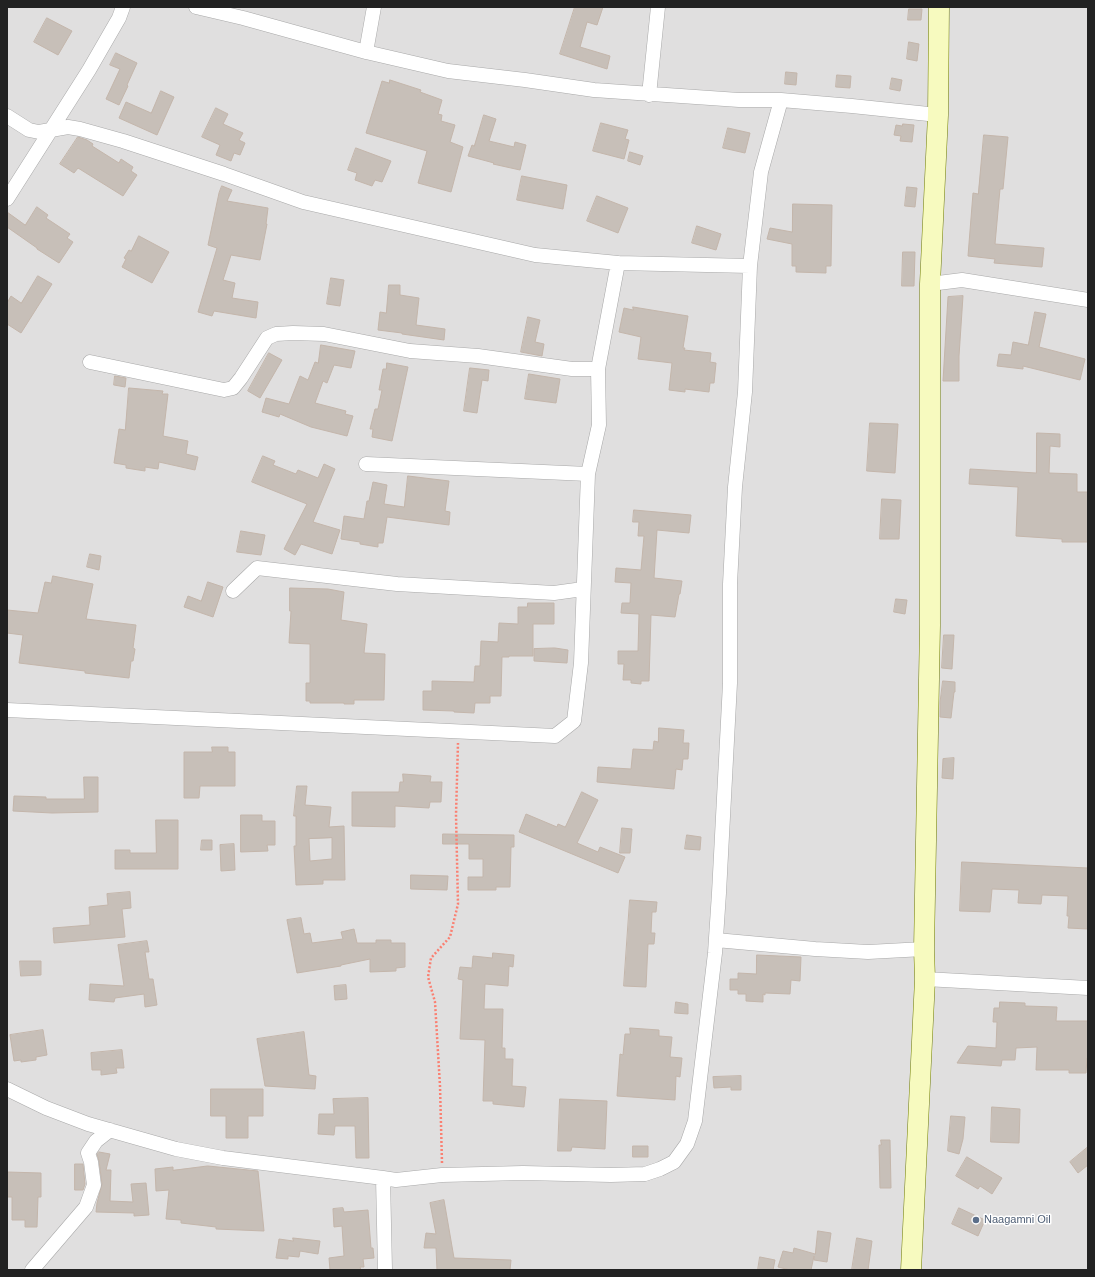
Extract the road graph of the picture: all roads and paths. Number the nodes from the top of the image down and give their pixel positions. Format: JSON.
{"nodes":[{"id":1,"x":123,"y":7,"type":"edge"},
{"id":2,"x":196,"y":7,"type":"edge"},
{"id":3,"x":374,"y":7,"type":"edge"},
{"id":4,"x":658,"y":7,"type":"edge"},
{"id":5,"x":939,"y":7,"type":"edge"},
{"id":6,"x":366,"y":52,"type":"junction"},
{"id":7,"x":649,"y":94,"type":"junction"},
{"id":8,"x":781,"y":100,"type":"junction"},
{"id":9,"x":938,"y":115,"type":"junction"},
{"id":10,"x":7,"y":116,"type":"edge"},
{"id":11,"x":52,"y":129,"type":"junction"},
{"id":12,"x":7,"y":199,"type":"edge"},
{"id":13,"x":618,"y":263,"type":"junction"},
{"id":14,"x":750,"y":266,"type":"junction"},
{"id":15,"x":930,"y":284,"type":"junction"},
{"id":16,"x":1088,"y":300,"type":"edge"},
{"id":17,"x":90,"y":362,"type":"dead end"},
{"id":18,"x":598,"y":368,"type":"junction"},
{"id":19,"x":366,"y":464,"type":"dead end"},
{"id":20,"x":588,"y":474,"type":"junction"},
{"id":21,"x":583,"y":589,"type":"junction"},
{"id":22,"x":233,"y":591,"type":"dead end"},
{"id":23,"x":7,"y":710,"type":"edge"},
{"id":24,"x":458,"y":732,"type":"junction"},
{"id":25,"x":716,"y":940,"type":"junction"},
{"id":26,"x":924,"y":949,"type":"junction"},
{"id":27,"x":925,"y":980,"type":"junction"},
{"id":28,"x":1088,"y":988,"type":"edge"},
{"id":29,"x":7,"y":1088,"type":"edge"},
{"id":30,"x":110,"y":1130,"type":"junction"},
{"id":31,"x":442,"y":1175,"type":"junction"},
{"id":32,"x":383,"y":1178,"type":"junction"},
{"id":33,"x":32,"y":1270,"type":"edge"},
{"id":34,"x":385,"y":1270,"type":"edge"},
{"id":35,"x":911,"y":1270,"type":"edge"}],
"edges":[{"from":1,"to":11,"type":"street"},
{"from":2,"to":6,"type":"street"},
{"from":3,"to":6,"type":"street"},
{"from":4,"to":7,"type":"street"},
{"from":5,"to":9,"type":"main road"},
{"from":6,"to":7,"type":"street"},
{"from":7,"to":8,"type":"street"},
{"from":8,"to":9,"type":"street"},
{"from":8,"to":14,"type":"street"},
{"from":9,"to":15,"type":"main road"},
{"from":10,"to":11,"type":"street"},
{"from":11,"to":12,"type":"street"},
{"from":11,"to":13,"type":"street"},
{"from":13,"to":14,"type":"street"},
{"from":13,"to":18,"type":"street"},
{"from":14,"to":25,"type":"street"},
{"from":15,"to":16,"type":"street"},
{"from":15,"to":26,"type":"main road"},
{"from":17,"to":18,"type":"street"},
{"from":18,"to":20,"type":"street"},
{"from":19,"to":20,"type":"street"},
{"from":20,"to":21,"type":"street"},
{"from":21,"to":22,"type":"street"},
{"from":21,"to":24,"type":"street"},
{"from":23,"to":24,"type":"street"},
{"from":24,"to":31,"type":"path"},
{"from":25,"to":26,"type":"street"},
{"from":25,"to":31,"type":"street"},
{"from":26,"to":27,"type":"main road"},
{"from":27,"to":28,"type":"street"},
{"from":27,"to":35,"type":"main road"},
{"from":29,"to":30,"type":"street"},
{"from":30,"to":32,"type":"street"},
{"from":30,"to":33,"type":"street"},
{"from":31,"to":32,"type":"street"},
{"from":32,"to":34,"type":"street"}]}
